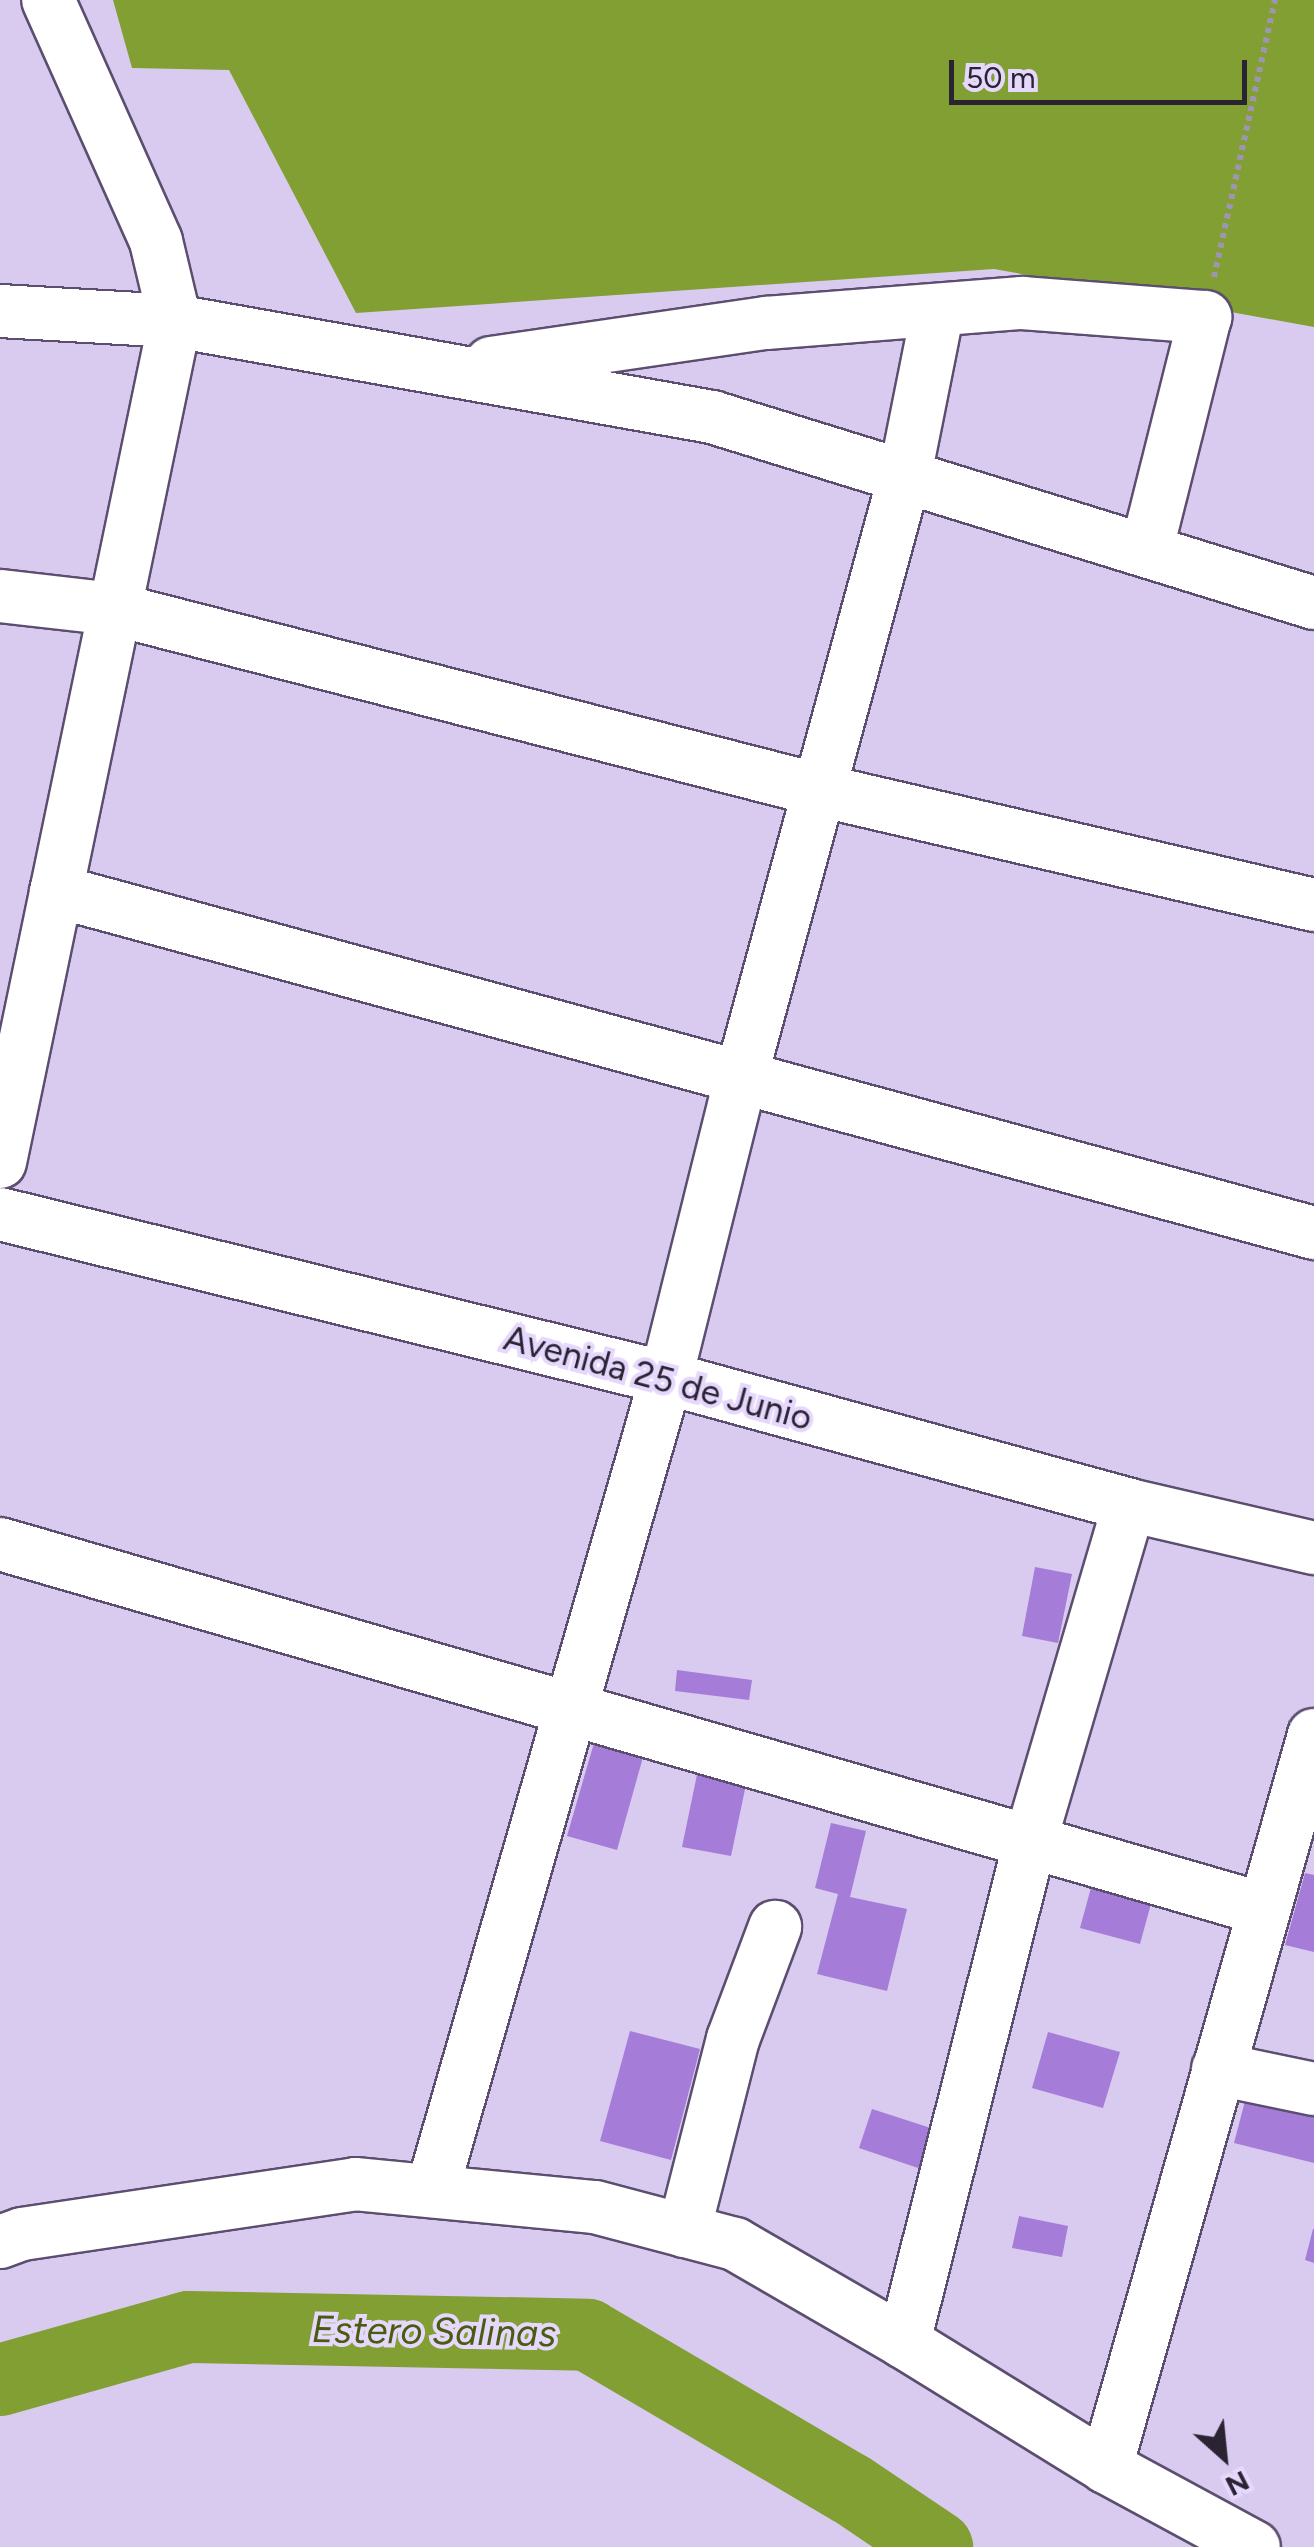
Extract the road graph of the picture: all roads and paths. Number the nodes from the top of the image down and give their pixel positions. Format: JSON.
{"nodes":[{"id":1,"x":48,"y":0,"type":"edge"},
{"id":2,"x":1275,"y":0,"type":"edge"},
{"id":3,"x":0,"y":310,"type":"edge"},
{"id":4,"x":938,"y":310,"type":"junction"},
{"id":5,"x":1205,"y":317,"type":"junction"},
{"id":6,"x":175,"y":321,"type":"junction"},
{"id":7,"x":445,"y":369,"type":"junction"},
{"id":8,"x":905,"y":475,"type":"junction"},
{"id":9,"x":1147,"y":548,"type":"junction"},
{"id":10,"x":0,"y":596,"type":"edge"},
{"id":11,"x":1314,"y":603,"type":"edge"},
{"id":12,"x":114,"y":609,"type":"junction"},
{"id":13,"x":819,"y":790,"type":"junction"},
{"id":14,"x":56,"y":891,"type":"junction"},
{"id":15,"x":1314,"y":905,"type":"edge"},
{"id":16,"x":741,"y":1077,"type":"junction"},
{"id":17,"x":0,"y":1162,"type":"edge"},
{"id":18,"x":0,"y":1214,"type":"edge"},
{"id":19,"x":1314,"y":1233,"type":"edge"},
{"id":20,"x":666,"y":1378,"type":"junction"},
{"id":21,"x":1128,"y":1506,"type":"junction"},
{"id":22,"x":0,"y":1544,"type":"edge"},
{"id":23,"x":1314,"y":1548,"type":"edge"},
{"id":24,"x":569,"y":1708,"type":"junction"},
{"id":25,"x":1314,"y":1735,"type":"edge"},
{"id":26,"x":1299,"y":1840,"type":"edge"},
{"id":27,"x":1030,"y":1842,"type":"junction"},
{"id":28,"x":1263,"y":1910,"type":"junction"},
{"id":29,"x":775,"y":1927,"type":"dead end"},
{"id":30,"x":1218,"y":2069,"type":"junction"},
{"id":31,"x":1314,"y":2089,"type":"edge"},
{"id":32,"x":432,"y":2191,"type":"junction"},
{"id":33,"x":684,"y":2231,"type":"junction"},
{"id":34,"x":0,"y":2242,"type":"edge"},
{"id":35,"x":904,"y":2342,"type":"junction"},
{"id":36,"x":1106,"y":2468,"type":"junction"},
{"id":37,"x":1254,"y":2547,"type":"edge"}],
"edges":[{"from":1,"to":6,"type":"street"},
{"from":2,"to":5,"type":"path"},
{"from":3,"to":6,"type":"street"},
{"from":4,"to":5,"type":"street"},
{"from":4,"to":7,"type":"street"},
{"from":4,"to":8,"type":"street"},
{"from":5,"to":9,"type":"street"},
{"from":6,"to":7,"type":"street"},
{"from":6,"to":12,"type":"street"},
{"from":7,"to":8,"type":"street"},
{"from":8,"to":9,"type":"street"},
{"from":8,"to":13,"type":"street"},
{"from":9,"to":11,"type":"street"},
{"from":10,"to":12,"type":"street"},
{"from":12,"to":13,"type":"street"},
{"from":12,"to":14,"type":"street"},
{"from":13,"to":15,"type":"street"},
{"from":13,"to":16,"type":"street"},
{"from":14,"to":16,"type":"street"},
{"from":14,"to":17,"type":"street"},
{"from":16,"to":19,"type":"street"},
{"from":16,"to":20,"type":"street"},
{"from":18,"to":20,"type":"street","name":"Avenida 25 de Junio"},
{"from":20,"to":21,"type":"street","name":"Avenida 25 de Junio"},
{"from":20,"to":24,"type":"street"},
{"from":21,"to":23,"type":"street","name":"Avenida 25 de Junio"},
{"from":21,"to":27,"type":"street"},
{"from":22,"to":24,"type":"street"},
{"from":24,"to":27,"type":"street"},
{"from":24,"to":32,"type":"street"},
{"from":25,"to":26,"type":"street"},
{"from":26,"to":28,"type":"street"},
{"from":27,"to":28,"type":"street"},
{"from":27,"to":35,"type":"street"},
{"from":28,"to":30,"type":"street"},
{"from":29,"to":33,"type":"street"},
{"from":30,"to":31,"type":"street"},
{"from":30,"to":36,"type":"street"},
{"from":32,"to":33,"type":"street"},
{"from":32,"to":34,"type":"street"},
{"from":33,"to":35,"type":"street"},
{"from":35,"to":36,"type":"street"},
{"from":36,"to":37,"type":"street"}]}
